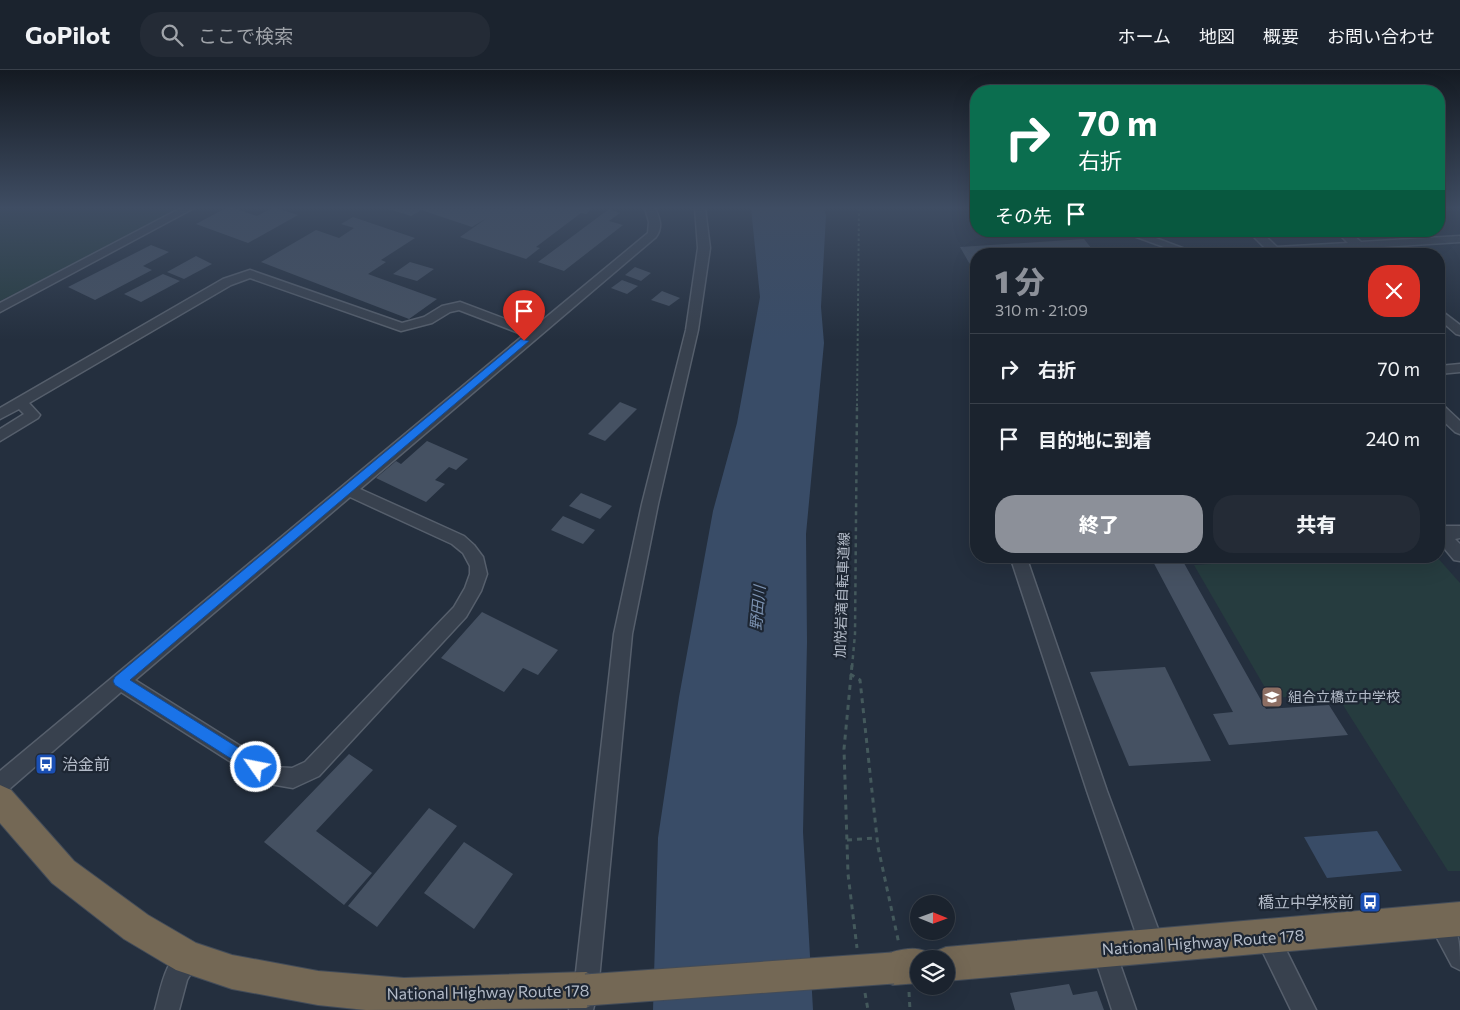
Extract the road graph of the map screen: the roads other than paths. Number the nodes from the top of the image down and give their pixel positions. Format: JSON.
{"nodes":[{"id":1,"x":106,"y":252,"type":"edge"},
{"id":2,"x":632,"y":252,"type":"edge"},
{"id":3,"x":703,"y":252,"type":"edge"},
{"id":4,"x":0,"y":308,"type":"edge"},
{"id":5,"x":1445,"y":318,"type":"edge"},
{"id":6,"x":1460,"y":331,"type":"edge"},
{"id":7,"x":533,"y":334,"type":"junction"},
{"id":8,"x":1460,"y":368,"type":"edge"},
{"id":9,"x":1445,"y":369,"type":"edge"},
{"id":10,"x":20,"y":402,"type":"junction"},
{"id":11,"x":0,"y":414,"type":"edge"},
{"id":12,"x":1445,"y":414,"type":"edge"},
{"id":13,"x":1460,"y":428,"type":"edge"},
{"id":14,"x":0,"y":436,"type":"edge"},
{"id":15,"x":348,"y":490,"type":"junction"},
{"id":16,"x":1460,"y":532,"type":"edge"},
{"id":17,"x":1445,"y":533,"type":"edge"},
{"id":18,"x":1445,"y":538,"type":"edge"},
{"id":19,"x":1460,"y":555,"type":"edge"},
{"id":20,"x":1020,"y":563,"type":"edge"},
{"id":21,"x":120,"y":681,"type":"junction"},
{"id":22,"x":0,"y":784,"type":"edge"},
{"id":23,"x":0,"y":800,"type":"edge"},
{"id":24,"x":1449,"y":920,"type":"edge"},
{"id":25,"x":1268,"y":938,"type":"junction"},
{"id":26,"x":1152,"y":945,"type":"junction"},
{"id":27,"x":1104,"y":949,"type":"junction"},
{"id":28,"x":188,"y":958,"type":"junction"},
{"id":29,"x":1460,"y":958,"type":"edge"},
{"id":30,"x":955,"y":963,"type":"edge"},
{"id":31,"x":906,"y":971,"type":"edge"},
{"id":32,"x":584,"y":1000,"type":"edge"},
{"id":33,"x":167,"y":1010,"type":"edge"},
{"id":34,"x":1124,"y":1010,"type":"edge"},
{"id":35,"x":1304,"y":1010,"type":"edge"}],
"edges":[{"from":1,"to":4,"type":"street"},
{"from":2,"to":7,"type":"street"},
{"from":3,"to":32,"type":"street"},
{"from":5,"to":6,"type":"street"},
{"from":7,"to":10,"type":"street"},
{"from":7,"to":15,"type":"street"},
{"from":8,"to":9,"type":"street"},
{"from":10,"to":11,"type":"street"},
{"from":10,"to":14,"type":"street"},
{"from":12,"to":13,"type":"street"},
{"from":15,"to":21,"type":"street"},
{"from":15,"to":21,"type":"street"},
{"from":16,"to":17,"type":"street"},
{"from":18,"to":19,"type":"street"},
{"from":20,"to":26,"type":"street"},
{"from":21,"to":22,"type":"street"},
{"from":23,"to":28,"type":"highway","name":"National Highway Route 178"},
{"from":24,"to":25,"type":"highway","name":"National Highway Route 178"},
{"from":24,"to":29,"type":"street"},
{"from":25,"to":26,"type":"highway","name":"National Highway Route 178"},
{"from":25,"to":35,"type":"street"},
{"from":26,"to":27,"type":"highway","name":"National Highway Route 178"},
{"from":27,"to":30,"type":"highway","name":"National Highway Route 178"},
{"from":27,"to":34,"type":"street"},
{"from":28,"to":32,"type":"highway","name":"National Highway Route 178"},
{"from":28,"to":33,"type":"street"},
{"from":31,"to":32,"type":"highway","name":"National Highway Route 178","bridge":true}]}
